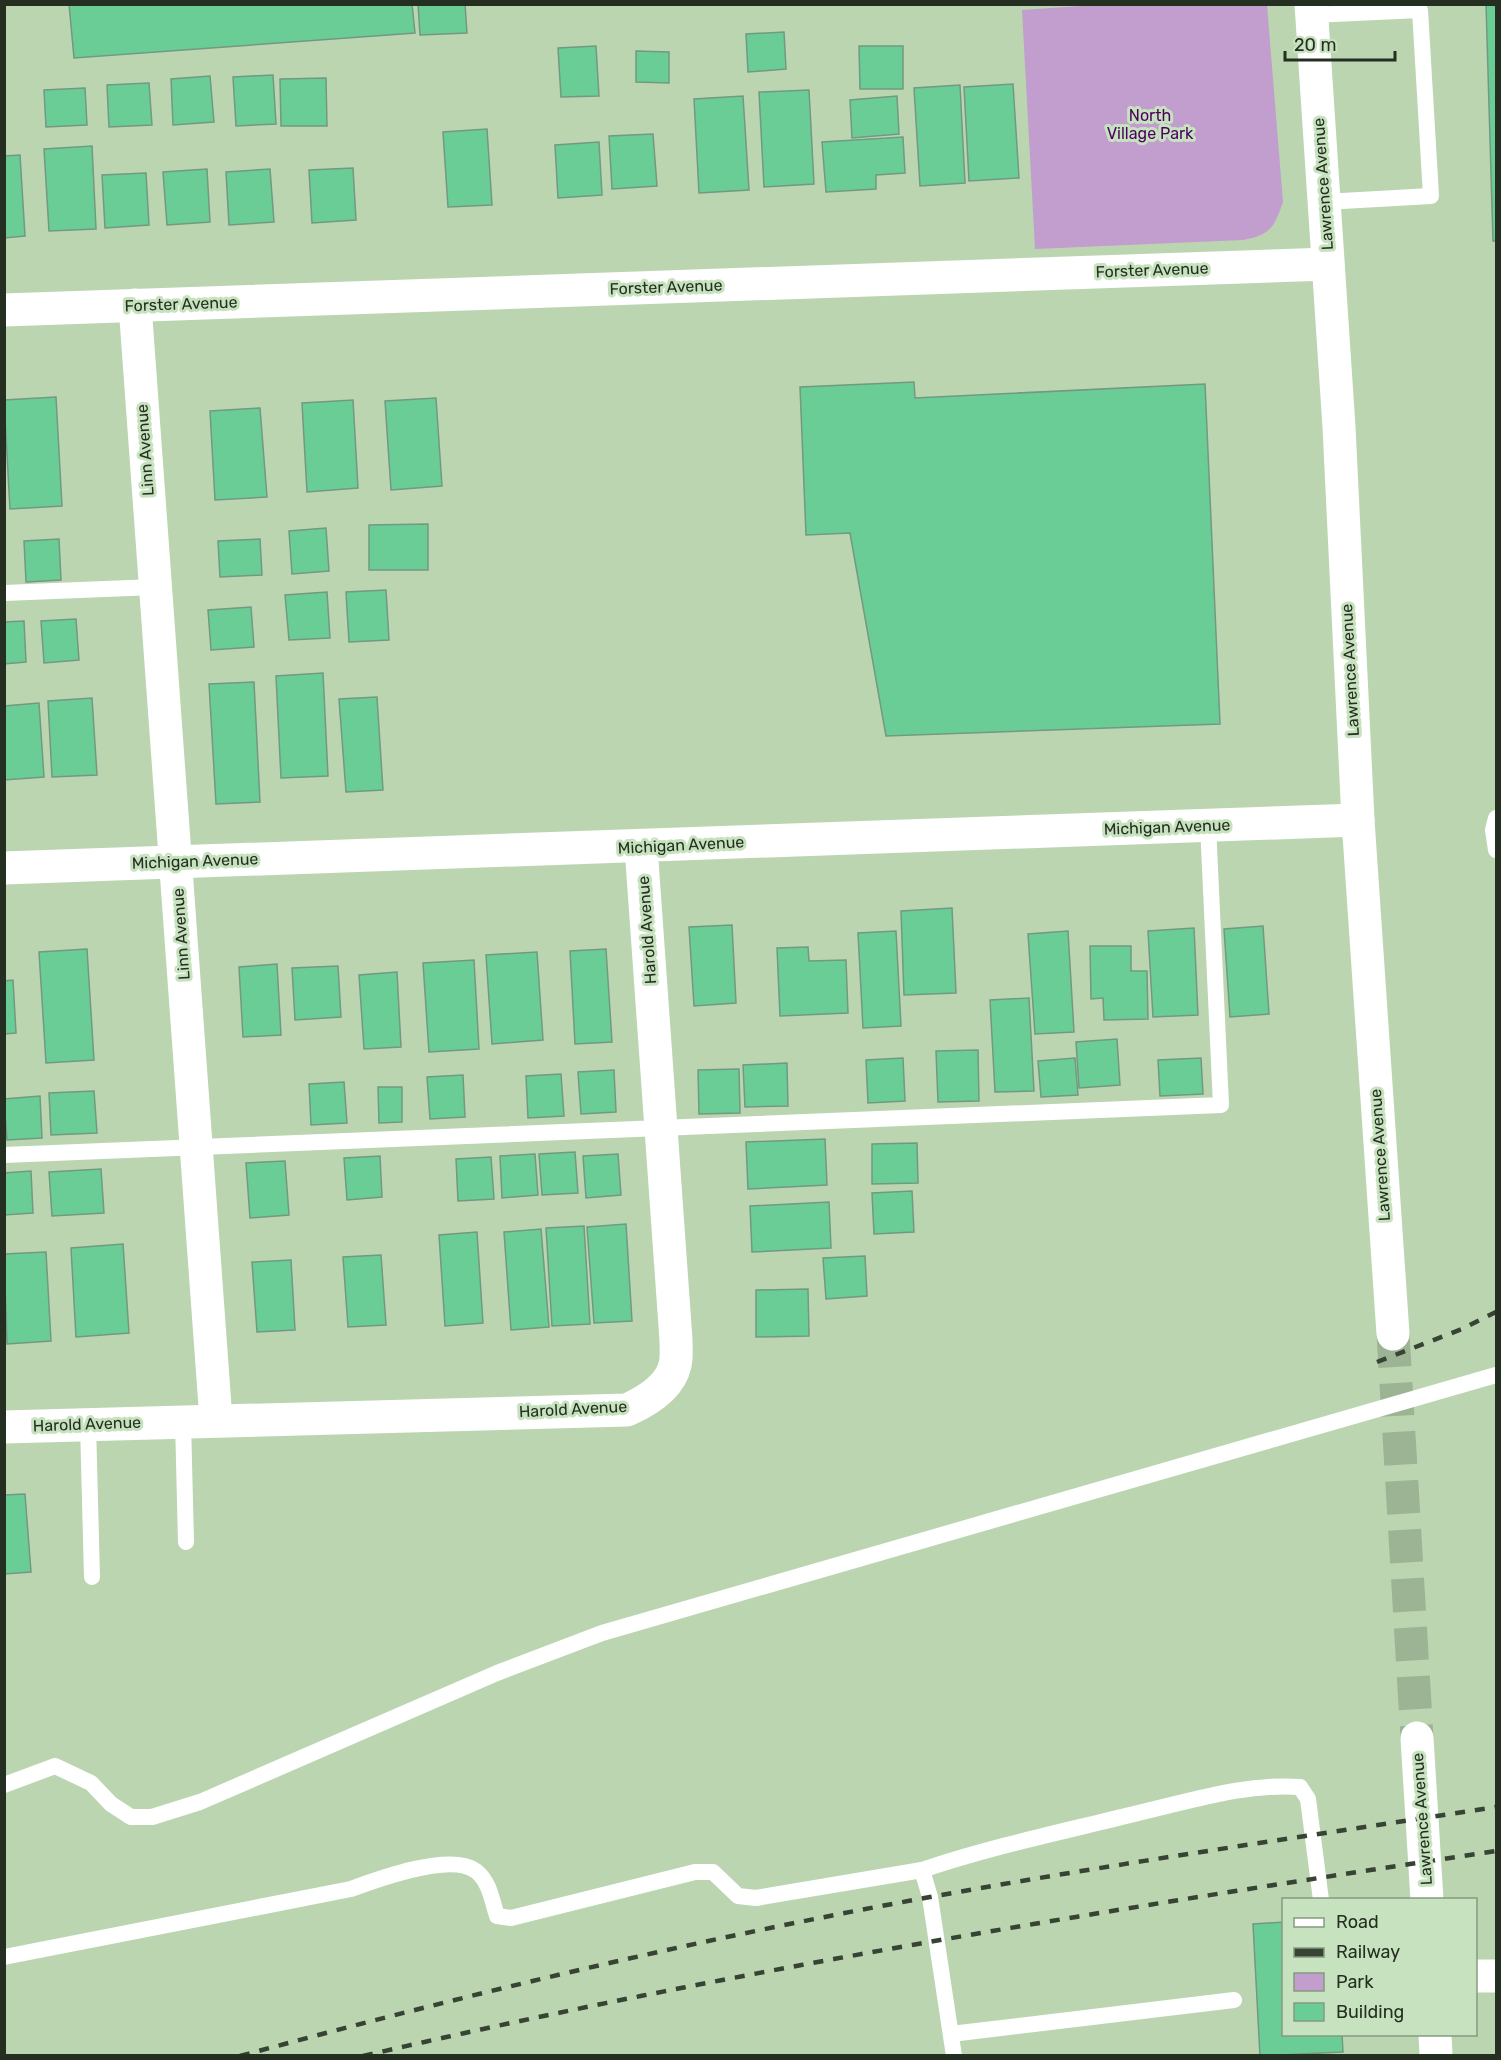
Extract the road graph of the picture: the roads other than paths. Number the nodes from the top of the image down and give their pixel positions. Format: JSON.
{"nodes":[{"id":1,"x":1311,"y":10,"type":"edge"},
{"id":2,"x":1324,"y":202,"type":"junction"},
{"id":3,"x":1328,"y":264,"type":"junction"},
{"id":4,"x":135,"y":305,"type":"junction"},
{"id":5,"x":4,"y":310,"type":"edge"},
{"id":6,"x":155,"y":587,"type":"junction"},
{"id":7,"x":4,"y":593,"type":"edge"},
{"id":8,"x":1497,"y":818,"type":"edge"},
{"id":9,"x":1358,"y":820,"type":"junction"},
{"id":10,"x":1208,"y":825,"type":"junction"},
{"id":11,"x":641,"y":847,"type":"junction"},
{"id":12,"x":1497,"y":850,"type":"edge"},
{"id":13,"x":175,"y":861,"type":"junction"},
{"id":14,"x":4,"y":868,"type":"edge"},
{"id":15,"x":661,"y":1127,"type":"junction"},
{"id":16,"x":196,"y":1148,"type":"junction"},
{"id":17,"x":4,"y":1155,"type":"edge"},
{"id":18,"x":1393,"y":1334,"type":"tunnel mouth"},
{"id":19,"x":1497,"y":1375,"type":"edge"},
{"id":20,"x":216,"y":1420,"type":"junction"},
{"id":21,"x":183,"y":1421,"type":"junction"},
{"id":22,"x":88,"y":1424,"type":"junction"},
{"id":23,"x":4,"y":1427,"type":"edge"},
{"id":24,"x":186,"y":1542,"type":"dead end"},
{"id":25,"x":92,"y":1577,"type":"dead end"},
{"id":26,"x":1417,"y":1738,"type":"tunnel mouth"},
{"id":27,"x":4,"y":1785,"type":"edge"},
{"id":28,"x":922,"y":1870,"type":"junction"},
{"id":29,"x":1322,"y":1898,"type":"edge"},
{"id":30,"x":1427,"y":1898,"type":"edge"},
{"id":31,"x":4,"y":1957,"type":"edge"},
{"id":32,"x":1497,"y":1976,"type":"edge"},
{"id":33,"x":1477,"y":1977,"type":"edge"},
{"id":34,"x":1234,"y":2000,"type":"dead end"},
{"id":35,"x":951,"y":2034,"type":"junction"},
{"id":36,"x":1435,"y":2036,"type":"edge"},
{"id":37,"x":954,"y":2055,"type":"edge"},
{"id":38,"x":1436,"y":2055,"type":"edge"}],
"edges":[{"from":1,"to":2,"type":"street","name":"Lawrence Avenue"},
{"from":1,"to":2,"type":"lane"},
{"from":2,"to":3,"type":"street","name":"Lawrence Avenue"},
{"from":3,"to":4,"type":"street","name":"Forster Avenue"},
{"from":3,"to":9,"type":"street","name":"Lawrence Avenue"},
{"from":4,"to":5,"type":"street","name":"Forster Avenue"},
{"from":4,"to":6,"type":"street","name":"Linn Avenue"},
{"from":6,"to":7,"type":"lane"},
{"from":6,"to":13,"type":"street","name":"Linn Avenue"},
{"from":8,"to":12,"type":"lane"},
{"from":9,"to":10,"type":"street","name":"Michigan Avenue"},
{"from":9,"to":18,"type":"street","name":"Lawrence Avenue"},
{"from":10,"to":11,"type":"street","name":"Michigan Avenue"},
{"from":10,"to":15,"type":"lane"},
{"from":11,"to":13,"type":"street","name":"Michigan Avenue"},
{"from":11,"to":15,"type":"street","name":"Harold Avenue"},
{"from":13,"to":14,"type":"street","name":"Michigan Avenue"},
{"from":13,"to":16,"type":"street","name":"Linn Avenue"},
{"from":15,"to":16,"type":"lane"},
{"from":15,"to":20,"type":"street","name":"Harold Avenue"},
{"from":16,"to":17,"type":"lane"},
{"from":16,"to":20,"type":"street","name":"Linn Avenue"},
{"from":19,"to":27,"type":"lane"},
{"from":20,"to":21,"type":"street","name":"Harold Avenue"},
{"from":21,"to":22,"type":"street","name":"Harold Avenue"},
{"from":21,"to":24,"type":"lane"},
{"from":22,"to":23,"type":"street","name":"Harold Avenue"},
{"from":22,"to":25,"type":"lane"},
{"from":26,"to":30,"type":"street","name":"Lawrence Avenue"},
{"from":28,"to":29,"type":"lane"},
{"from":28,"to":31,"type":"lane"},
{"from":28,"to":35,"type":"lane"},
{"from":32,"to":33,"type":"street"},
{"from":34,"to":35,"type":"lane"},
{"from":35,"to":37,"type":"lane"},
{"from":36,"to":38,"type":"street"}]}
